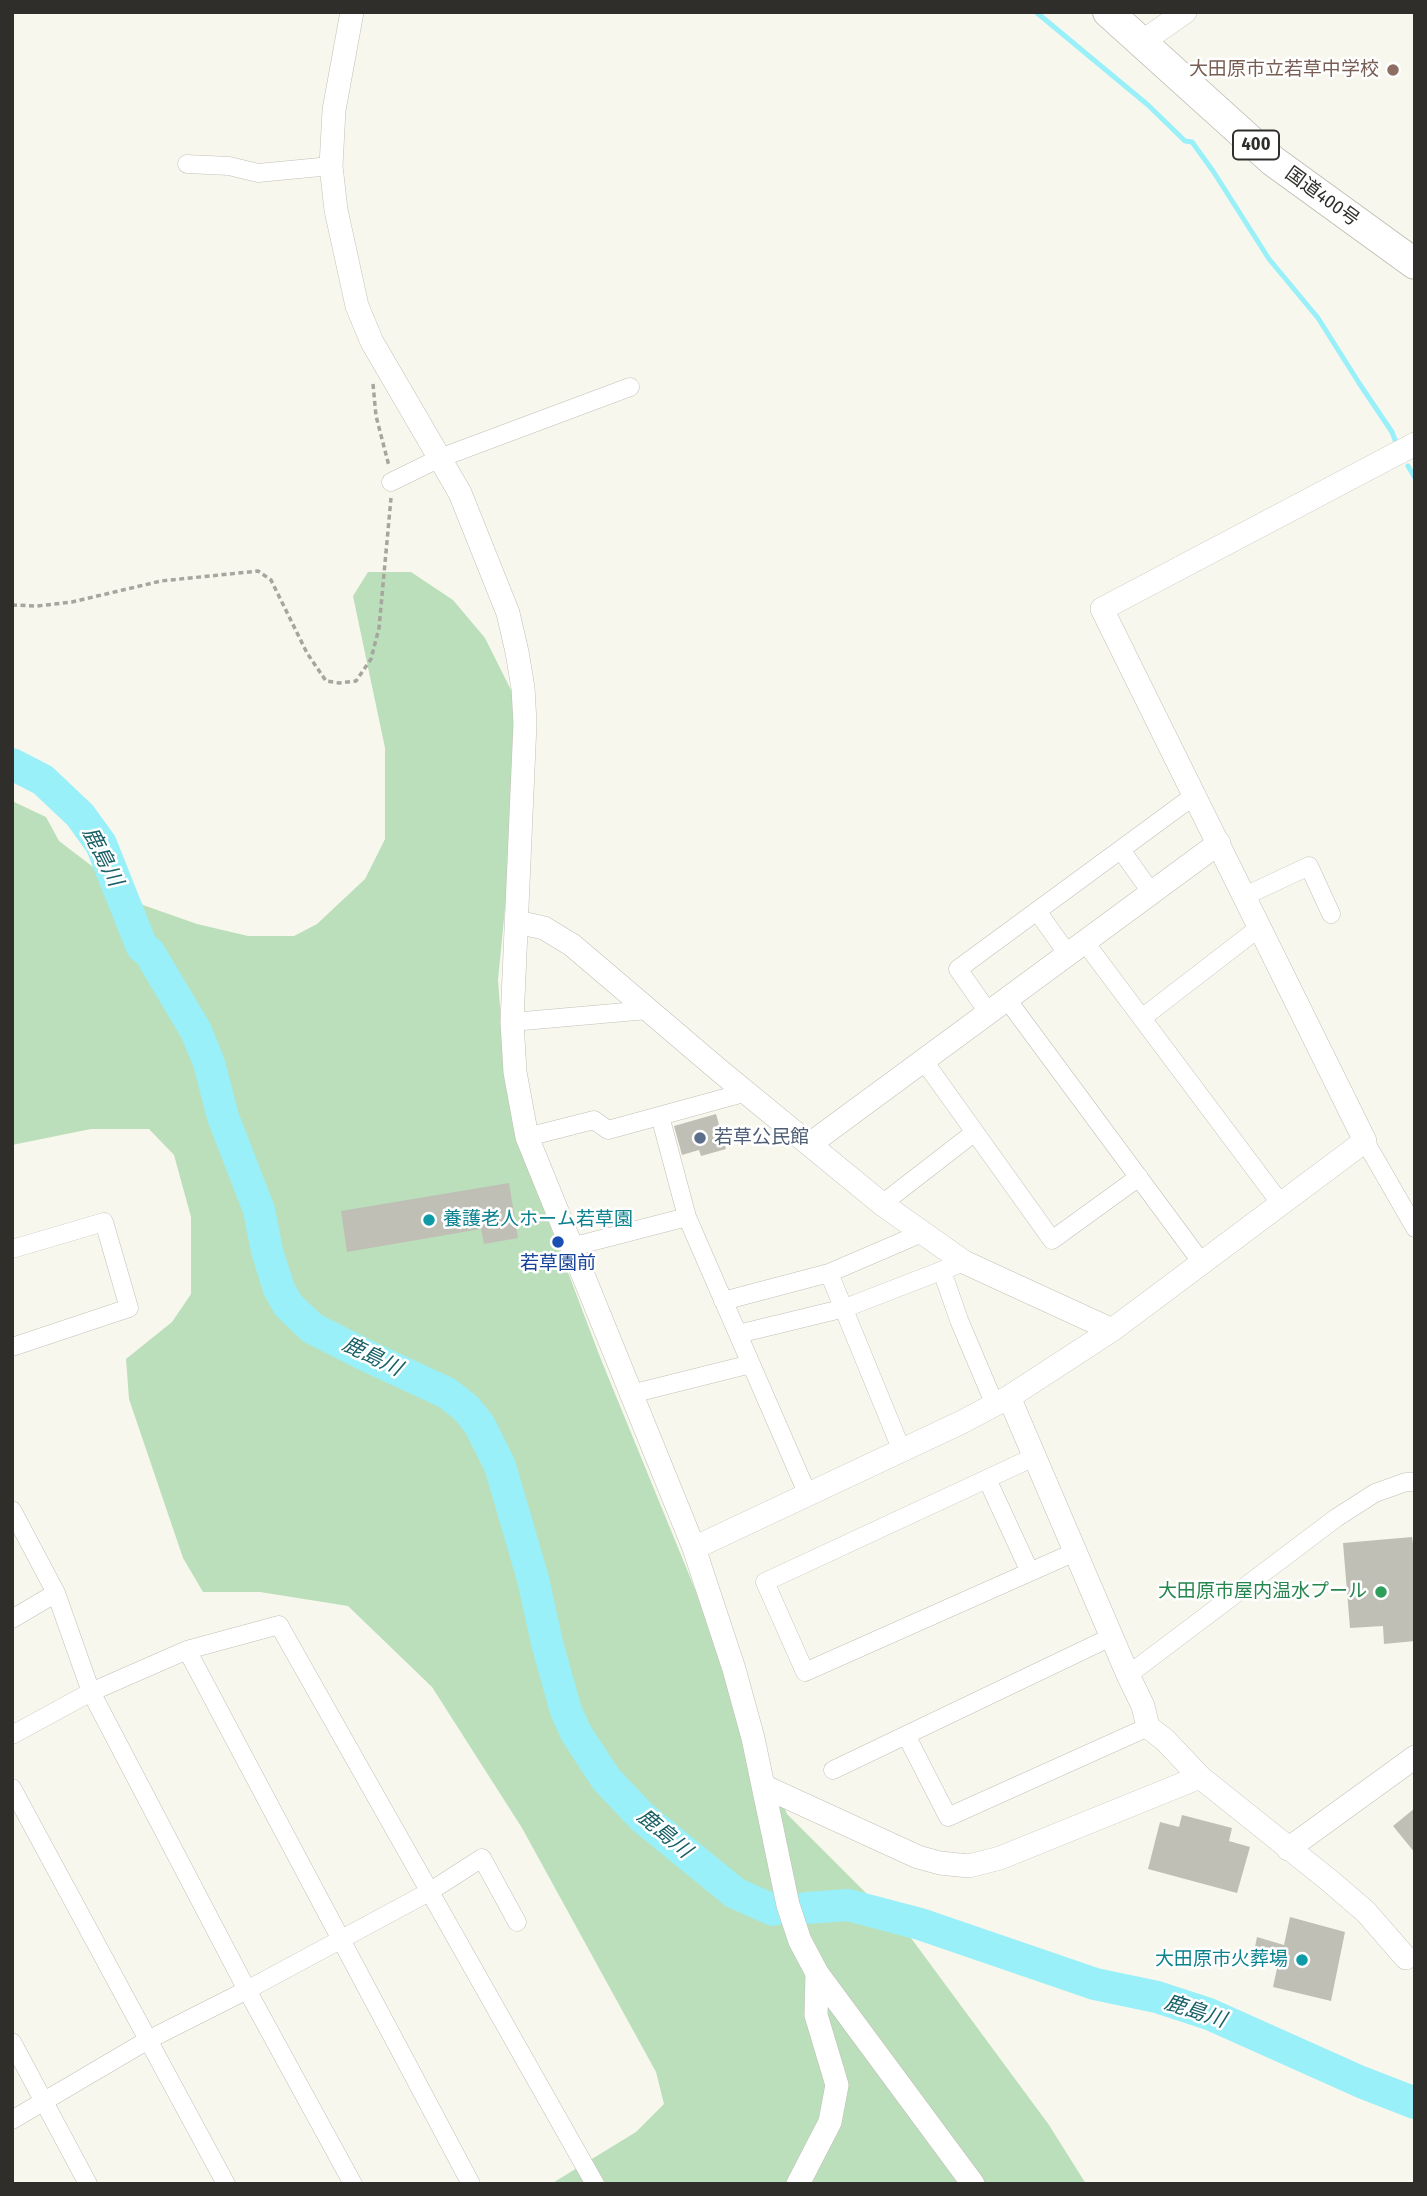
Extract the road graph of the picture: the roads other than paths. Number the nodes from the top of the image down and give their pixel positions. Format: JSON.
{"nodes":[{"id":1,"x":352,"y":12,"type":"edge"},
{"id":2,"x":1108,"y":12,"type":"edge"},
{"id":3,"x":1185,"y":12,"type":"edge"},
{"id":4,"x":1142,"y":42,"type":"junction"},
{"id":5,"x":187,"y":164,"type":"dead end"},
{"id":6,"x":331,"y":166,"type":"junction"},
{"id":7,"x":1415,"y":264,"type":"edge"},
{"id":8,"x":630,"y":387,"type":"dead end"},
{"id":9,"x":1415,"y":444,"type":"edge"},
{"id":10,"x":440,"y":458,"type":"junction"},
{"id":11,"x":391,"y":482,"type":"road end"},
{"id":12,"x":1195,"y":795,"type":"junction"},
{"id":13,"x":1219,"y":843,"type":"junction"},
{"id":14,"x":1121,"y":850,"type":"junction"},
{"id":15,"x":1151,"y":892,"type":"junction"},
{"id":16,"x":1245,"y":896,"type":"junction"},
{"id":17,"x":1037,"y":911,"type":"junction"},
{"id":18,"x":1331,"y":914,"type":"dead end"},
{"id":19,"x":517,"y":922,"type":"junction"},
{"id":20,"x":1260,"y":927,"type":"junction"},
{"id":21,"x":1076,"y":947,"type":"junction"},
{"id":22,"x":1006,"y":998,"type":"junction"},
{"id":23,"x":648,"y":1010,"type":"junction"},
{"id":24,"x":988,"y":1012,"type":"junction"},
{"id":25,"x":1142,"y":1018,"type":"junction"},
{"id":26,"x":512,"y":1022,"type":"junction"},
{"id":27,"x":925,"y":1060,"type":"junction"},
{"id":28,"x":747,"y":1092,"type":"junction"},
{"id":29,"x":660,"y":1116,"type":"junction"},
{"id":30,"x":975,"y":1132,"type":"junction"},
{"id":31,"x":527,"y":1137,"type":"junction"},
{"id":32,"x":1365,"y":1141,"type":"junction"},
{"id":33,"x":810,"y":1144,"type":"junction"},
{"id":34,"x":1139,"y":1177,"type":"junction"},
{"id":35,"x":882,"y":1204,"type":"junction"},
{"id":36,"x":1281,"y":1204,"type":"junction"},
{"id":37,"x":687,"y":1217,"type":"junction"},
{"id":38,"x":1415,"y":1228,"type":"edge"},
{"id":39,"x":922,"y":1233,"type":"junction"},
{"id":40,"x":571,"y":1247,"type":"junction"},
{"id":41,"x":12,"y":1249,"type":"edge"},
{"id":42,"x":964,"y":1262,"type":"junction"},
{"id":43,"x":1202,"y":1263,"type":"junction"},
{"id":44,"x":942,"y":1271,"type":"junction"},
{"id":45,"x":829,"y":1273,"type":"junction"},
{"id":46,"x":723,"y":1301,"type":"junction"},
{"id":47,"x":845,"y":1308,"type":"junction"},
{"id":48,"x":1112,"y":1330,"type":"junction"},
{"id":49,"x":738,"y":1335,"type":"junction"},
{"id":50,"x":12,"y":1348,"type":"edge"},
{"id":51,"x":751,"y":1364,"type":"junction"},
{"id":52,"x":631,"y":1394,"type":"junction"},
{"id":53,"x":1002,"y":1401,"type":"junction"},
{"id":54,"x":902,"y":1451,"type":"junction"},
{"id":55,"x":1034,"y":1457,"type":"junction"},
{"id":56,"x":987,"y":1479,"type":"junction"},
{"id":57,"x":1415,"y":1482,"type":"edge"},
{"id":58,"x":808,"y":1495,"type":"junction"},
{"id":59,"x":12,"y":1510,"type":"edge"},
{"id":60,"x":694,"y":1548,"type":"junction"},
{"id":61,"x":1075,"y":1552,"type":"junction"},
{"id":62,"x":1030,"y":1572,"type":"junction"},
{"id":63,"x":56,"y":1593,"type":"junction"},
{"id":64,"x":12,"y":1619,"type":"edge"},
{"id":65,"x":1111,"y":1637,"type":"junction"},
{"id":66,"x":187,"y":1650,"type":"junction"},
{"id":67,"x":1128,"y":1675,"type":"junction"},
{"id":68,"x":91,"y":1692,"type":"junction"},
{"id":69,"x":1148,"y":1727,"type":"junction"},
{"id":70,"x":12,"y":1735,"type":"edge"},
{"id":71,"x":906,"y":1735,"type":"junction"},
{"id":72,"x":1415,"y":1757,"type":"edge"},
{"id":73,"x":833,"y":1770,"type":"dead end"},
{"id":74,"x":1200,"y":1777,"type":"junction"},
{"id":75,"x":763,"y":1786,"type":"junction"},
{"id":76,"x":12,"y":1788,"type":"edge"},
{"id":77,"x":1289,"y":1849,"type":"junction"},
{"id":78,"x":429,"y":1892,"type":"junction"},
{"id":79,"x":517,"y":1922,"type":"dead end"},
{"id":80,"x":341,"y":1940,"type":"junction"},
{"id":81,"x":1406,"y":1958,"type":"dead end"},
{"id":82,"x":817,"y":1973,"type":"junction"},
{"id":83,"x":247,"y":1990,"type":"junction"},
{"id":84,"x":148,"y":2040,"type":"junction"},
{"id":85,"x":12,"y":2042,"type":"edge"},
{"id":86,"x":45,"y":2103,"type":"junction"},
{"id":87,"x":12,"y":2120,"type":"edge"},
{"id":88,"x":88,"y":2184,"type":"edge"},
{"id":89,"x":226,"y":2184,"type":"edge"},
{"id":90,"x":353,"y":2184,"type":"edge"},
{"id":91,"x":471,"y":2184,"type":"edge"},
{"id":92,"x":595,"y":2184,"type":"edge"},
{"id":93,"x":798,"y":2184,"type":"edge"},
{"id":94,"x":973,"y":2184,"type":"edge"}],
"edges":[{"from":1,"to":6,"type":"street"},
{"from":2,"to":4,"type":"highway","name":"国道400号","number":"400"},
{"from":3,"to":4,"type":"street"},
{"from":4,"to":7,"type":"highway","name":"国道400号","number":"400"},
{"from":5,"to":6,"type":"street"},
{"from":6,"to":10,"type":"street"},
{"from":8,"to":10,"type":"street"},
{"from":9,"to":12,"type":"street"},
{"from":10,"to":11,"type":"street"},
{"from":10,"to":19,"type":"street"},
{"from":12,"to":13,"type":"street"},
{"from":12,"to":14,"type":"street"},
{"from":13,"to":15,"type":"street"},
{"from":13,"to":16,"type":"street"},
{"from":14,"to":15,"type":"street"},
{"from":14,"to":17,"type":"street"},
{"from":15,"to":21,"type":"street"},
{"from":16,"to":18,"type":"street"},
{"from":16,"to":20,"type":"street"},
{"from":17,"to":21,"type":"street"},
{"from":17,"to":24,"type":"street"},
{"from":19,"to":23,"type":"street"},
{"from":19,"to":26,"type":"street"},
{"from":20,"to":25,"type":"street"},
{"from":20,"to":32,"type":"street"},
{"from":21,"to":22,"type":"street"},
{"from":21,"to":25,"type":"street"},
{"from":22,"to":24,"type":"street"},
{"from":22,"to":34,"type":"street"},
{"from":23,"to":26,"type":"street"},
{"from":23,"to":28,"type":"street"},
{"from":24,"to":27,"type":"street"},
{"from":25,"to":36,"type":"street"},
{"from":26,"to":31,"type":"street"},
{"from":27,"to":30,"type":"street"},
{"from":27,"to":33,"type":"street"},
{"from":28,"to":29,"type":"street"},
{"from":28,"to":33,"type":"street"},
{"from":29,"to":31,"type":"street"},
{"from":29,"to":37,"type":"street"},
{"from":30,"to":34,"type":"street"},
{"from":30,"to":35,"type":"street"},
{"from":31,"to":40,"type":"street"},
{"from":32,"to":36,"type":"street"},
{"from":32,"to":38,"type":"street"},
{"from":33,"to":35,"type":"street"},
{"from":34,"to":43,"type":"street"},
{"from":35,"to":39,"type":"street"},
{"from":36,"to":43,"type":"street"},
{"from":37,"to":40,"type":"street"},
{"from":37,"to":46,"type":"street"},
{"from":39,"to":42,"type":"street"},
{"from":39,"to":45,"type":"street"},
{"from":40,"to":52,"type":"street"},
{"from":41,"to":50,"type":"street"},
{"from":42,"to":44,"type":"street"},
{"from":42,"to":48,"type":"street"},
{"from":43,"to":48,"type":"street"},
{"from":44,"to":47,"type":"street"},
{"from":44,"to":53,"type":"street"},
{"from":45,"to":46,"type":"street"},
{"from":45,"to":47,"type":"street"},
{"from":46,"to":49,"type":"street"},
{"from":47,"to":49,"type":"street"},
{"from":47,"to":54,"type":"street"},
{"from":48,"to":53,"type":"street"},
{"from":49,"to":51,"type":"street"},
{"from":51,"to":52,"type":"street"},
{"from":51,"to":58,"type":"street"},
{"from":52,"to":60,"type":"street"},
{"from":53,"to":54,"type":"street"},
{"from":53,"to":55,"type":"street"},
{"from":54,"to":58,"type":"street"},
{"from":55,"to":56,"type":"street"},
{"from":55,"to":61,"type":"street"},
{"from":56,"to":62,"type":"street"},
{"from":56,"to":62,"type":"street"},
{"from":57,"to":67,"type":"street"},
{"from":58,"to":60,"type":"street"},
{"from":59,"to":63,"type":"street"},
{"from":60,"to":75,"type":"street"},
{"from":61,"to":62,"type":"street"},
{"from":61,"to":65,"type":"street"},
{"from":63,"to":64,"type":"street"},
{"from":63,"to":68,"type":"street"},
{"from":65,"to":67,"type":"street"},
{"from":65,"to":71,"type":"street"},
{"from":66,"to":68,"type":"street"},
{"from":66,"to":78,"type":"street"},
{"from":66,"to":80,"type":"street"},
{"from":67,"to":69,"type":"street"},
{"from":68,"to":70,"type":"street"},
{"from":68,"to":83,"type":"street"},
{"from":69,"to":71,"type":"street"},
{"from":69,"to":74,"type":"street"},
{"from":71,"to":73,"type":"street"},
{"from":72,"to":77,"type":"street"},
{"from":74,"to":75,"type":"street"},
{"from":74,"to":77,"type":"street"},
{"from":75,"to":82,"type":"street"},
{"from":76,"to":84,"type":"street"},
{"from":77,"to":81,"type":"street"},
{"from":78,"to":79,"type":"street"},
{"from":78,"to":80,"type":"street"},
{"from":78,"to":92,"type":"street"},
{"from":80,"to":83,"type":"street"},
{"from":80,"to":91,"type":"street"},
{"from":82,"to":93,"type":"street"},
{"from":82,"to":94,"type":"street"},
{"from":83,"to":84,"type":"street"},
{"from":83,"to":90,"type":"street"},
{"from":84,"to":86,"type":"street"},
{"from":84,"to":89,"type":"street"},
{"from":85,"to":86,"type":"street"},
{"from":86,"to":87,"type":"street"},
{"from":86,"to":88,"type":"street"}]}
